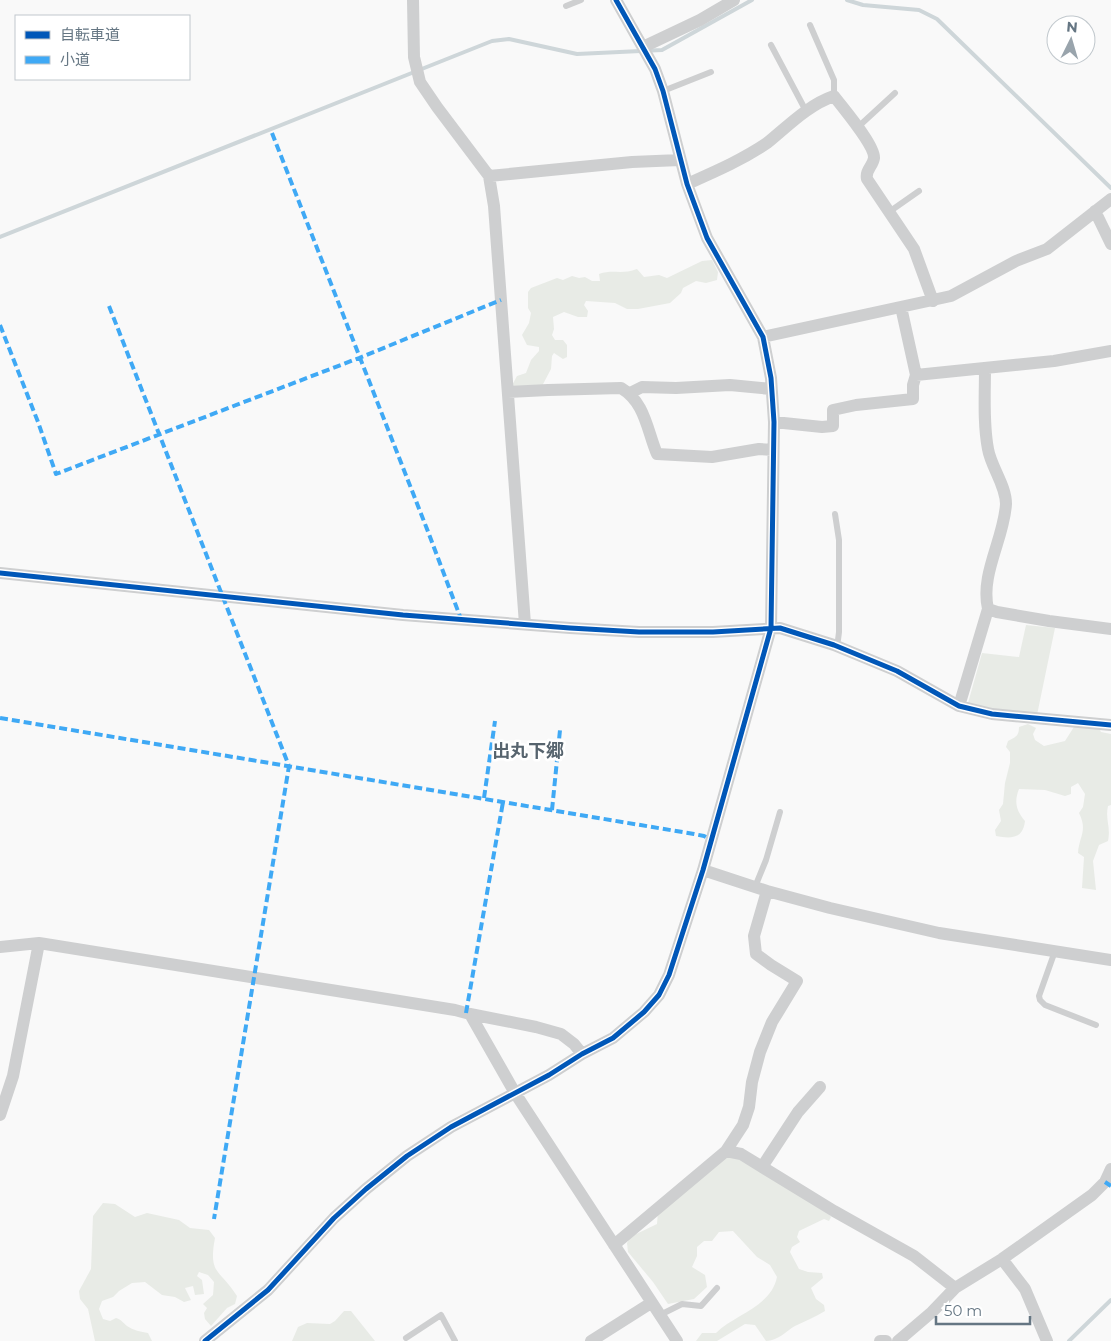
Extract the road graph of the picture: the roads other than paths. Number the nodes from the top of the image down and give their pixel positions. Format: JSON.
{"nodes":[{"id":1,"x":413,"y":0,"type":"edge"},
{"id":2,"x":581,"y":0,"type":"edge"},
{"id":3,"x":616,"y":0,"type":"edge"},
{"id":4,"x":734,"y":0,"type":"edge"},
{"id":5,"x":566,"y":6,"type":"dead end"},
{"id":6,"x":810,"y":25,"type":"dead end"},
{"id":7,"x":772,"y":45,"type":"dead end"},
{"id":8,"x":643,"y":47,"type":"junction"},
{"id":9,"x":711,"y":72,"type":"dead end"},
{"id":10,"x":663,"y":91,"type":"junction"},
{"id":11,"x":895,"y":93,"type":"dead end"},
{"id":12,"x":834,"y":96,"type":"junction"},
{"id":13,"x":806,"y":111,"type":"junction"},
{"id":14,"x":858,"y":127,"type":"junction"},
{"id":15,"x":680,"y":160,"type":"junction"},
{"id":16,"x":489,"y":176,"type":"junction"},
{"id":17,"x":687,"y":184,"type":"junction"},
{"id":18,"x":919,"y":191,"type":"dead end"},
{"id":19,"x":1111,"y":199,"type":"edge"},
{"id":20,"x":1094,"y":211,"type":"junction"},
{"id":21,"x":889,"y":212,"type":"junction"},
{"id":22,"x":1111,"y":244,"type":"edge"},
{"id":23,"x":932,"y":301,"type":"junction"},
{"id":24,"x":901,"y":307,"type":"junction"},
{"id":25,"x":763,"y":337,"type":"junction"},
{"id":26,"x":1111,"y":351,"type":"edge"},
{"id":27,"x":985,"y":368,"type":"junction"},
{"id":28,"x":916,"y":375,"type":"junction"},
{"id":29,"x":771,"y":388,"type":"junction"},
{"id":30,"x":508,"y":392,"type":"junction"},
{"id":31,"x":630,"y":393,"type":"junction"},
{"id":32,"x":774,"y":422,"type":"junction"},
{"id":33,"x":773,"y":450,"type":"junction"},
{"id":34,"x":835,"y":514,"type":"dead end"},
{"id":35,"x":0,"y":574,"type":"edge"},
{"id":36,"x":988,"y":609,"type":"junction"},
{"id":37,"x":525,"y":624,"type":"junction"},
{"id":38,"x":771,"y":628,"type":"junction"},
{"id":39,"x":1111,"y":629,"type":"edge"},
{"id":40,"x":834,"y":645,"type":"junction"},
{"id":41,"x":959,"y":706,"type":"junction"},
{"id":42,"x":1111,"y":726,"type":"edge"},
{"id":43,"x":780,"y":812,"type":"dead end"},
{"id":44,"x":703,"y":870,"type":"junction"},
{"id":45,"x":761,"y":889,"type":"junction"},
{"id":46,"x":39,"y":943,"type":"junction"},
{"id":47,"x":0,"y":947,"type":"edge"},
{"id":48,"x":1055,"y":951,"type":"junction"},
{"id":49,"x":1111,"y":960,"type":"edge"},
{"id":50,"x":470,"y":1014,"type":"junction"},
{"id":51,"x":1096,"y":1025,"type":"dead end"},
{"id":52,"x":582,"y":1054,"type":"junction"},
{"id":53,"x":820,"y":1088,"type":"dead end"},
{"id":54,"x":515,"y":1093,"type":"junction"},
{"id":55,"x":0,"y":1116,"type":"edge"},
{"id":56,"x":726,"y":1152,"type":"junction"},
{"id":57,"x":762,"y":1167,"type":"junction"},
{"id":58,"x":1111,"y":1169,"type":"edge"},
{"id":59,"x":614,"y":1246,"type":"junction"},
{"id":60,"x":1002,"y":1258,"type":"junction"},
{"id":61,"x":717,"y":1288,"type":"dead end"},
{"id":62,"x":955,"y":1288,"type":"junction"},
{"id":63,"x":651,"y":1303,"type":"junction"},
{"id":64,"x":660,"y":1314,"type":"junction"},
{"id":65,"x":406,"y":1338,"type":"dead end"},
{"id":66,"x":205,"y":1341,"type":"edge"},
{"id":67,"x":455,"y":1341,"type":"edge"},
{"id":68,"x":591,"y":1341,"type":"edge"},
{"id":69,"x":677,"y":1341,"type":"edge"},
{"id":70,"x":880,"y":1341,"type":"edge"},
{"id":71,"x":886,"y":1341,"type":"edge"},
{"id":72,"x":898,"y":1341,"type":"edge"},
{"id":73,"x":1047,"y":1341,"type":"edge"}],
"edges":[{"from":1,"to":16,"type":"street"},
{"from":2,"to":5,"type":"lane"},
{"from":3,"to":8,"type":"street"},
{"from":4,"to":8,"type":"street"},
{"from":6,"to":12,"type":"lane"},
{"from":7,"to":13,"type":"lane"},
{"from":8,"to":10,"type":"street"},
{"from":9,"to":10,"type":"lane"},
{"from":10,"to":15,"type":"street"},
{"from":11,"to":14,"type":"lane"},
{"from":12,"to":13,"type":"street"},
{"from":12,"to":14,"type":"street"},
{"from":13,"to":17,"type":"street"},
{"from":14,"to":21,"type":"street"},
{"from":15,"to":16,"type":"street"},
{"from":15,"to":17,"type":"street"},
{"from":16,"to":30,"type":"street"},
{"from":17,"to":25,"type":"street"},
{"from":18,"to":21,"type":"lane"},
{"from":19,"to":20,"type":"street"},
{"from":20,"to":22,"type":"street"},
{"from":20,"to":23,"type":"street"},
{"from":21,"to":23,"type":"street"},
{"from":23,"to":24,"type":"street"},
{"from":24,"to":25,"type":"street"},
{"from":24,"to":28,"type":"street"},
{"from":25,"to":29,"type":"street"},
{"from":26,"to":27,"type":"street"},
{"from":27,"to":28,"type":"street"},
{"from":27,"to":36,"type":"street"},
{"from":28,"to":32,"type":"street"},
{"from":29,"to":31,"type":"street"},
{"from":29,"to":32,"type":"street"},
{"from":30,"to":31,"type":"street"},
{"from":30,"to":37,"type":"street"},
{"from":31,"to":33,"type":"street"},
{"from":32,"to":33,"type":"street"},
{"from":33,"to":38,"type":"street"},
{"from":34,"to":40,"type":"lane"},
{"from":35,"to":37,"type":"street"},
{"from":36,"to":39,"type":"street"},
{"from":36,"to":41,"type":"street"},
{"from":37,"to":38,"type":"street"},
{"from":38,"to":40,"type":"street"},
{"from":38,"to":44,"type":"street"},
{"from":40,"to":41,"type":"street"},
{"from":41,"to":42,"type":"street"},
{"from":43,"to":45,"type":"lane"},
{"from":44,"to":45,"type":"street"},
{"from":44,"to":52,"type":"street"},
{"from":45,"to":48,"type":"street"},
{"from":45,"to":56,"type":"street"},
{"from":46,"to":47,"type":"street"},
{"from":46,"to":50,"type":"street"},
{"from":46,"to":55,"type":"street"},
{"from":48,"to":49,"type":"street"},
{"from":48,"to":51,"type":"lane"},
{"from":50,"to":52,"type":"street"},
{"from":50,"to":54,"type":"street"},
{"from":52,"to":54,"type":"street"},
{"from":53,"to":57,"type":"street"},
{"from":54,"to":59,"type":"street"},
{"from":54,"to":66,"type":"street"},
{"from":56,"to":57,"type":"street"},
{"from":56,"to":59,"type":"street"},
{"from":57,"to":62,"type":"street"},
{"from":58,"to":60,"type":"street"},
{"from":59,"to":63,"type":"street"},
{"from":60,"to":62,"type":"street"},
{"from":60,"to":73,"type":"street"},
{"from":61,"to":64,"type":"lane"},
{"from":62,"to":72,"type":"street"},
{"from":63,"to":64,"type":"street"},
{"from":63,"to":68,"type":"street"},
{"from":64,"to":69,"type":"street"},
{"from":65,"to":67,"type":"lane"},
{"from":70,"to":71,"type":"street"}]}
